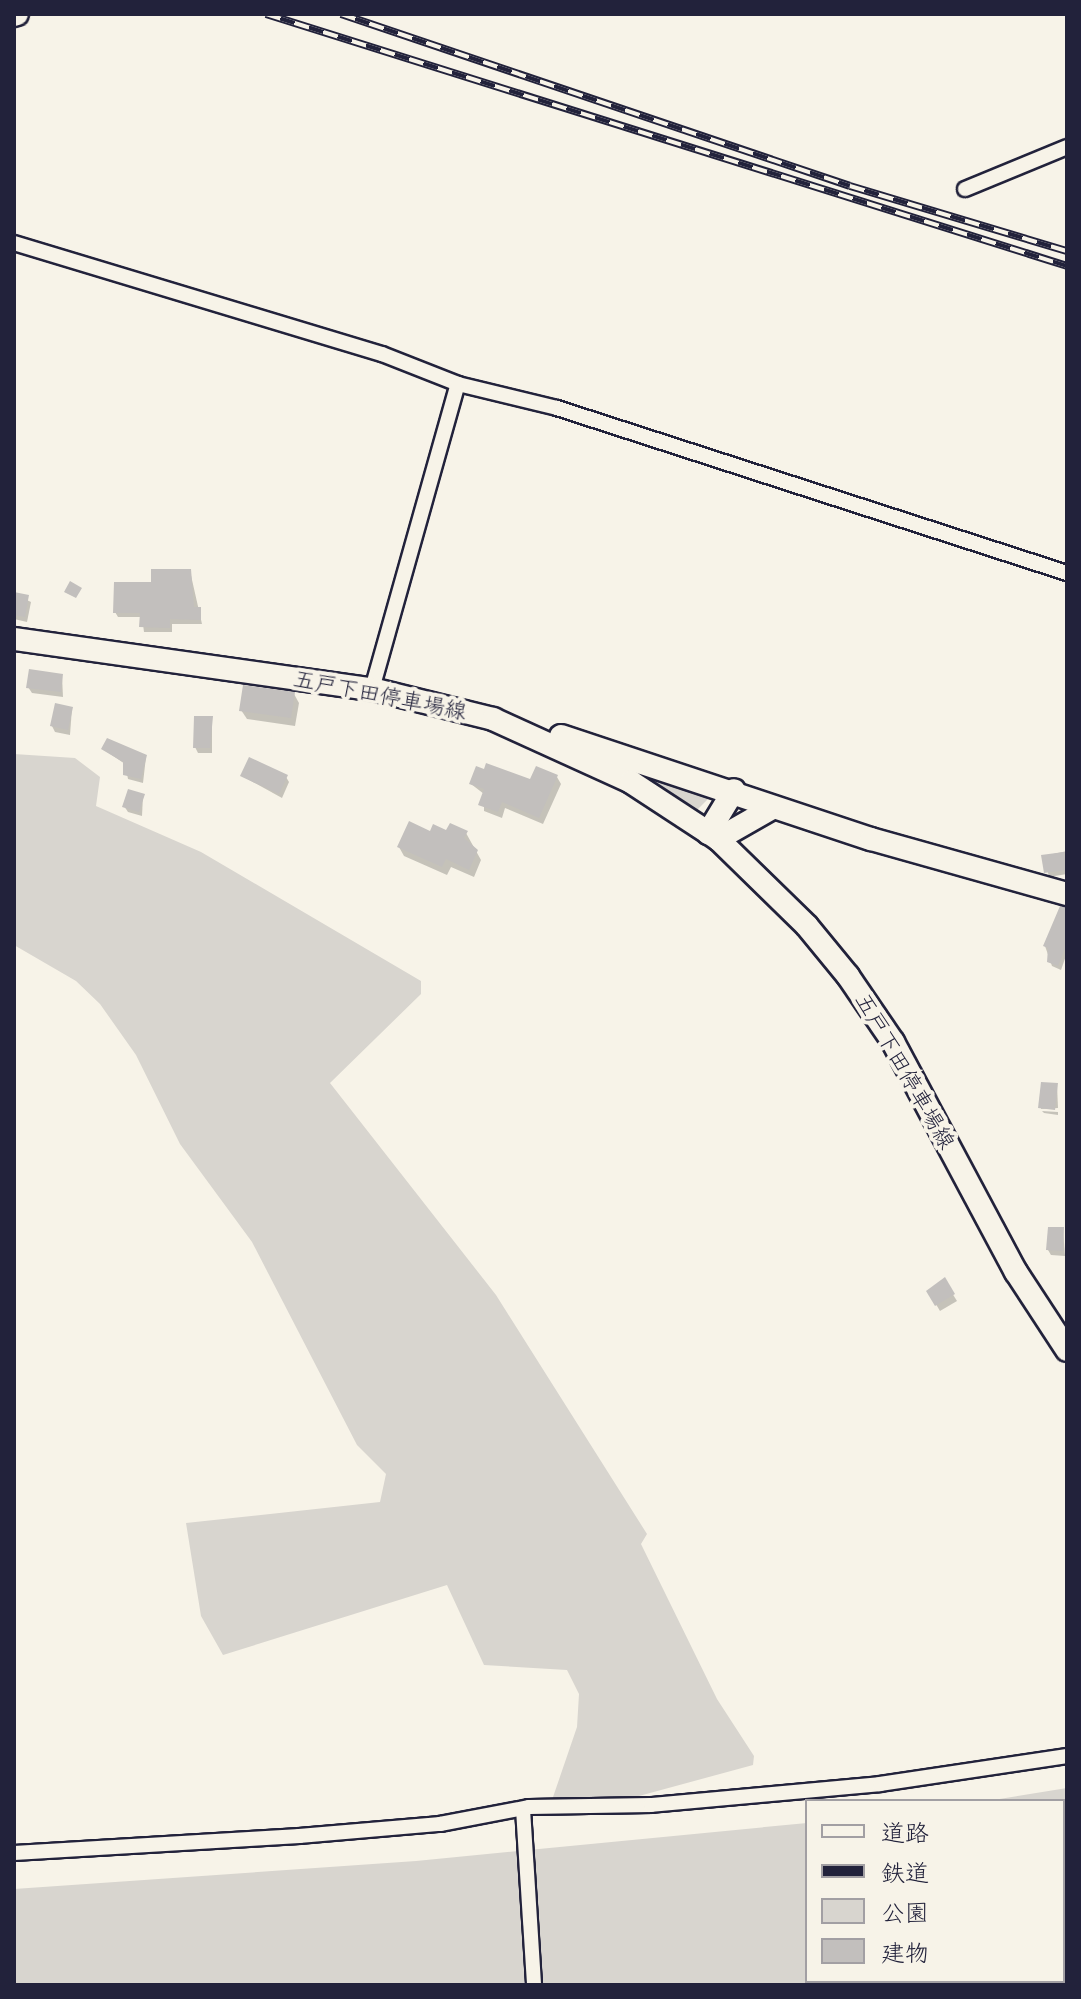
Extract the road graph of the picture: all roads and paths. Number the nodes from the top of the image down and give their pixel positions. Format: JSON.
{"nodes":[{"id":1,"x":1067,"y":147,"type":"edge"},
{"id":2,"x":965,"y":189,"type":"dead end"},
{"id":3,"x":14,"y":243,"type":"edge"},
{"id":4,"x":458,"y":384,"type":"junction"},
{"id":5,"x":1067,"y":573,"type":"edge"},
{"id":6,"x":14,"y":639,"type":"edge"},
{"id":7,"x":372,"y":689,"type":"junction"},
{"id":8,"x":530,"y":734,"type":"junction"},
{"id":9,"x":734,"y":790,"type":"junction"},
{"id":10,"x":774,"y":807,"type":"junction"},
{"id":11,"x":713,"y":836,"type":"junction"},
{"id":12,"x":1067,"y":894,"type":"edge"},
{"id":13,"x":1067,"y":1350,"type":"edge"},
{"id":14,"x":1067,"y":1756,"type":"edge"},
{"id":15,"x":522,"y":1816,"type":"junction"},
{"id":16,"x":14,"y":1853,"type":"edge"},
{"id":17,"x":534,"y":1985,"type":"edge"}],
"edges":[{"from":1,"to":2,"type":"street"},
{"from":3,"to":4,"type":"street"},
{"from":4,"to":5,"type":"street"},
{"from":4,"to":7,"type":"street"},
{"from":6,"to":7,"type":"main road","name":"五戸下田停車場線"},
{"from":7,"to":8,"type":"main road","name":"五戸下田停車場線"},
{"from":8,"to":9,"type":"main road"},
{"from":8,"to":11,"type":"main road","name":"五戸下田停車場線"},
{"from":9,"to":10,"type":"main road"},
{"from":9,"to":11,"type":"main road"},
{"from":10,"to":11,"type":"main road"},
{"from":10,"to":12,"type":"main road"},
{"from":11,"to":13,"type":"main road","name":"五戸下田停車場線"},
{"from":14,"to":15,"type":"street"},
{"from":15,"to":16,"type":"street"},
{"from":15,"to":17,"type":"street"}]}
